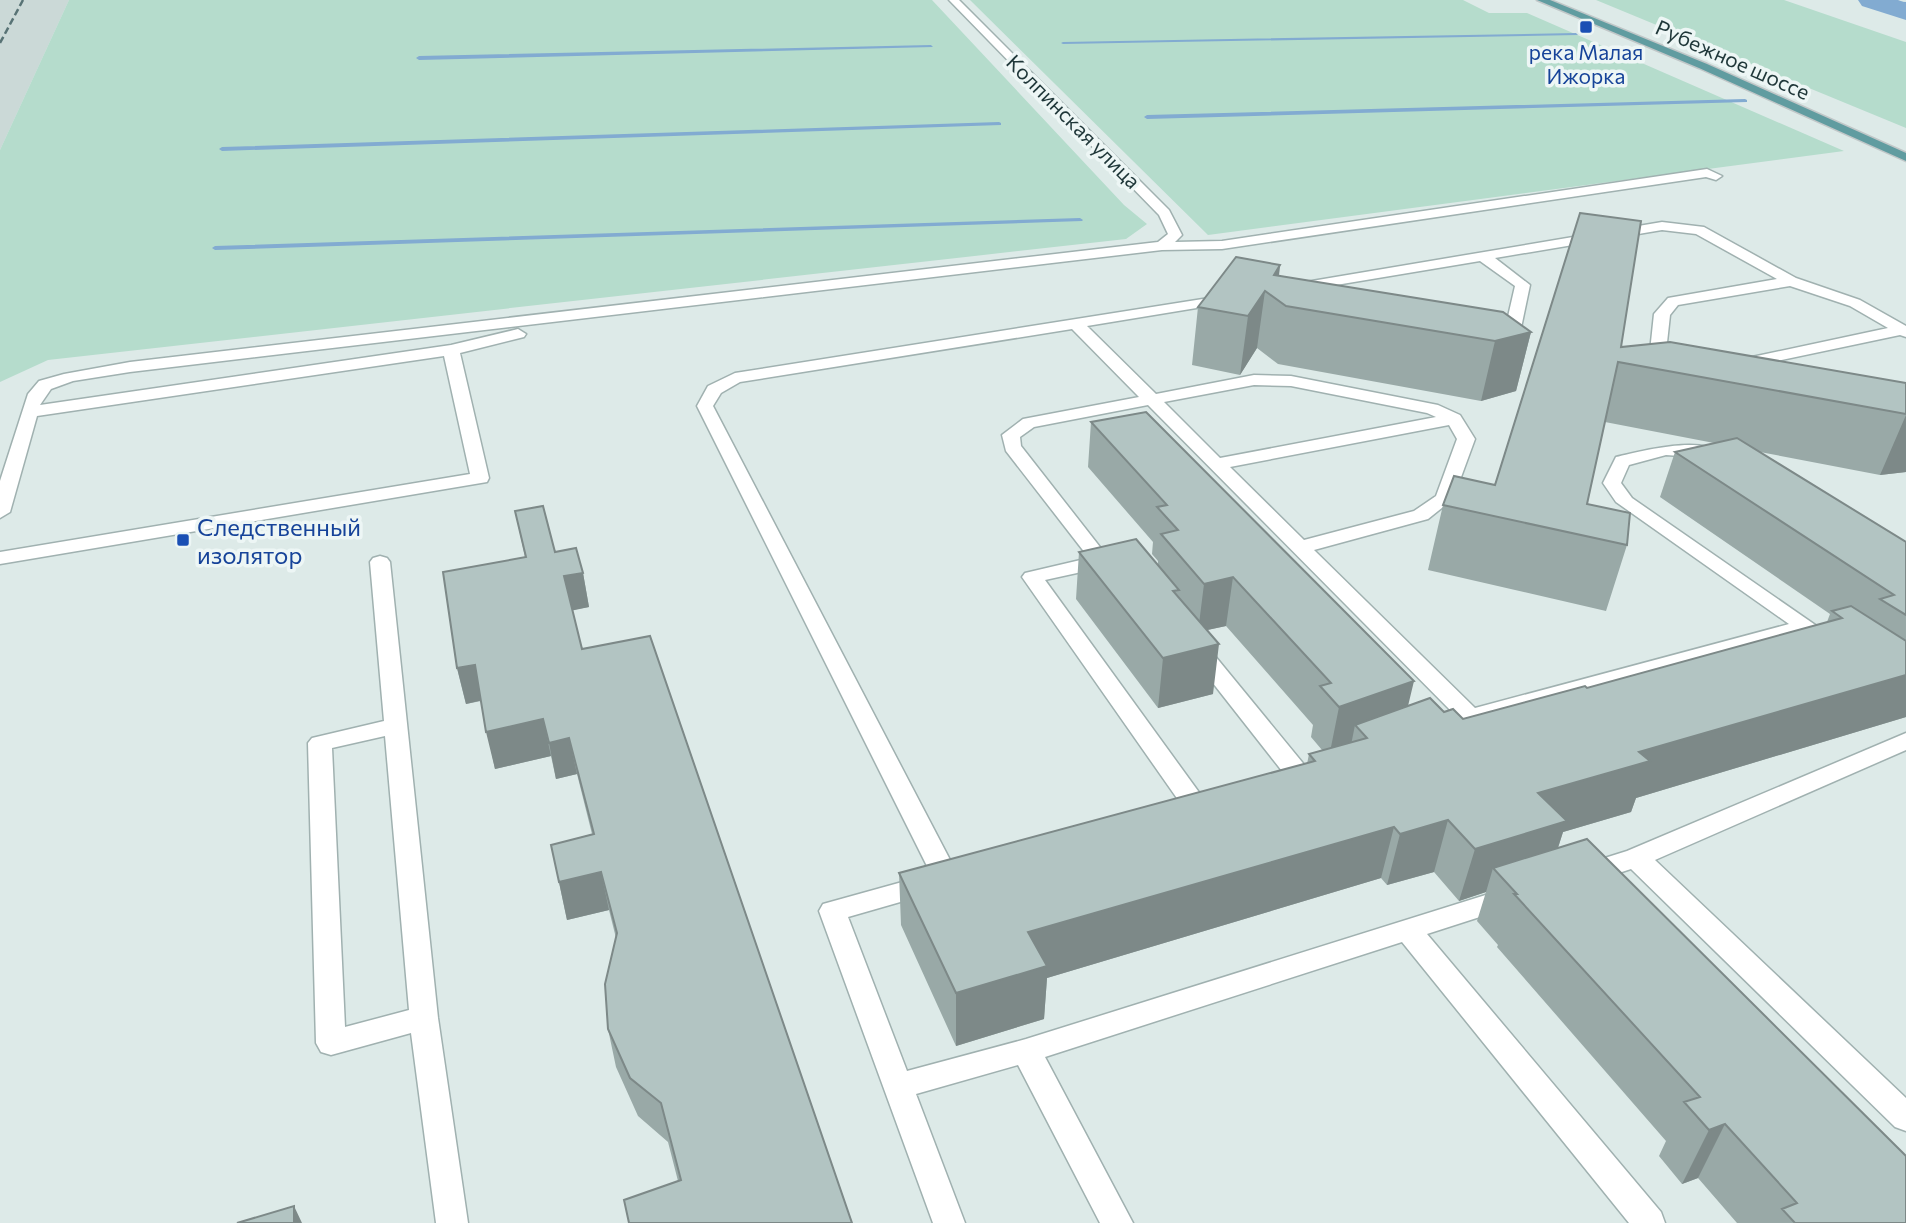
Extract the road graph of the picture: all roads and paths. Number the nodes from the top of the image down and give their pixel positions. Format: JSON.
{"nodes":[{"id":1,"x":954,"y":0,"type":"edge"},
{"id":2,"x":1542,"y":0,"type":"edge"},
{"id":3,"x":1566,"y":0,"type":"edge"},
{"id":4,"x":1906,"y":144,"type":"edge"},
{"id":5,"x":1906,"y":157,"type":"edge"},
{"id":6,"x":1716,"y":176,"type":"dead end"},
{"id":7,"x":1162,"y":246,"type":"junction"},
{"id":8,"x":1482,"y":257,"type":"junction"},
{"id":9,"x":1791,"y":281,"type":"junction"},
{"id":10,"x":1279,"y":291,"type":"edge"},
{"id":11,"x":1252,"y":295,"type":"edge"},
{"id":12,"x":615,"y":312,"type":"junction"},
{"id":13,"x":1074,"y":322,"type":"junction"},
{"id":14,"x":1904,"y":331,"type":"edge"},
{"id":15,"x":452,"y":350,"type":"junction"},
{"id":16,"x":1500,"y":359,"type":"edge"},
{"id":17,"x":1729,"y":366,"type":"edge"},
{"id":18,"x":1670,"y":380,"type":"edge"},
{"id":19,"x":1150,"y":399,"type":"junction"},
{"id":20,"x":30,"y":412,"type":"junction"},
{"id":21,"x":1454,"y":419,"type":"junction"},
{"id":22,"x":1729,"y":459,"type":"edge"},
{"id":23,"x":1216,"y":464,"type":"junction"},
{"id":24,"x":0,"y":512,"type":"edge"},
{"id":25,"x":1299,"y":548,"type":"junction"},
{"id":26,"x":0,"y":558,"type":"edge"},
{"id":27,"x":1124,"y":559,"type":"edge"},
{"id":28,"x":380,"y":562,"type":"dead end"},
{"id":29,"x":1102,"y":562,"type":"junction"},
{"id":30,"x":1805,"y":626,"type":"junction"},
{"id":31,"x":1184,"y":632,"type":"edge"},
{"id":32,"x":1828,"y":641,"type":"edge"},
{"id":33,"x":1470,"y":717,"type":"junction"},
{"id":34,"x":396,"y":726,"type":"junction"},
{"id":35,"x":1444,"y":726,"type":"edge"},
{"id":36,"x":1906,"y":741,"type":"edge"},
{"id":37,"x":1328,"y":769,"type":"edge"},
{"id":38,"x":1302,"y":779,"type":"junction"},
{"id":39,"x":1276,"y":786,"type":"edge"},
{"id":40,"x":1223,"y":801,"type":"edge"},
{"id":41,"x":1197,"y":808,"type":"junction"},
{"id":42,"x":1171,"y":816,"type":"edge"},
{"id":43,"x":1636,"y":858,"type":"junction"},
{"id":44,"x":973,"y":871,"type":"edge"},
{"id":45,"x":947,"y":879,"type":"junction"},
{"id":46,"x":1408,"y":930,"type":"junction"},
{"id":47,"x":424,"y":1018,"type":"junction"},
{"id":48,"x":1026,"y":1051,"type":"junction"},
{"id":49,"x":899,"y":1086,"type":"junction"},
{"id":50,"x":1906,"y":1118,"type":"edge"},
{"id":51,"x":452,"y":1223,"type":"edge"},
{"id":52,"x":948,"y":1223,"type":"edge"},
{"id":53,"x":1117,"y":1223,"type":"edge"},
{"id":54,"x":1649,"y":1223,"type":"edge"}],
"edges":[{"from":1,"to":7,"type":"street","name":"Колпинская улица"},
{"from":2,"to":5,"type":"main road","name":"Рубежное шоссе"},
{"from":3,"to":4,"type":"main road","name":"Рубежное шоссе"},
{"from":6,"to":7,"type":"street"},
{"from":7,"to":12,"type":"street"},
{"from":8,"to":9,"type":"street"},
{"from":8,"to":10,"type":"street"},
{"from":8,"to":16,"type":"street"},
{"from":9,"to":14,"type":"street"},
{"from":9,"to":18,"type":"street"},
{"from":11,"to":13,"type":"street"},
{"from":12,"to":15,"type":"street"},
{"from":12,"to":20,"type":"street"},
{"from":13,"to":19,"type":"street"},
{"from":13,"to":45,"type":"street"},
{"from":14,"to":17,"type":"street"},
{"from":15,"to":20,"type":"street"},
{"from":15,"to":26,"type":"street"},
{"from":19,"to":21,"type":"street"},
{"from":19,"to":23,"type":"street"},
{"from":19,"to":29,"type":"street"},
{"from":20,"to":24,"type":"street"},
{"from":21,"to":23,"type":"street"},
{"from":21,"to":25,"type":"street"},
{"from":22,"to":30,"type":"street"},
{"from":23,"to":25,"type":"street"},
{"from":25,"to":33,"type":"street"},
{"from":27,"to":29,"type":"street"},
{"from":28,"to":34,"type":"street"},
{"from":29,"to":41,"type":"street"},
{"from":30,"to":32,"type":"street"},
{"from":30,"to":33,"type":"street"},
{"from":31,"to":38,"type":"street"},
{"from":33,"to":35,"type":"street"},
{"from":34,"to":47,"type":"street"},
{"from":34,"to":47,"type":"street"},
{"from":36,"to":43,"type":"street"},
{"from":37,"to":38,"type":"street"},
{"from":38,"to":39,"type":"street"},
{"from":40,"to":41,"type":"street"},
{"from":41,"to":42,"type":"street"},
{"from":43,"to":46,"type":"street"},
{"from":43,"to":50,"type":"street"},
{"from":44,"to":45,"type":"street"},
{"from":45,"to":49,"type":"street"},
{"from":46,"to":48,"type":"street"},
{"from":46,"to":54,"type":"street"},
{"from":47,"to":51,"type":"street"},
{"from":48,"to":49,"type":"street"},
{"from":48,"to":53,"type":"street"},
{"from":49,"to":52,"type":"street"}]}
